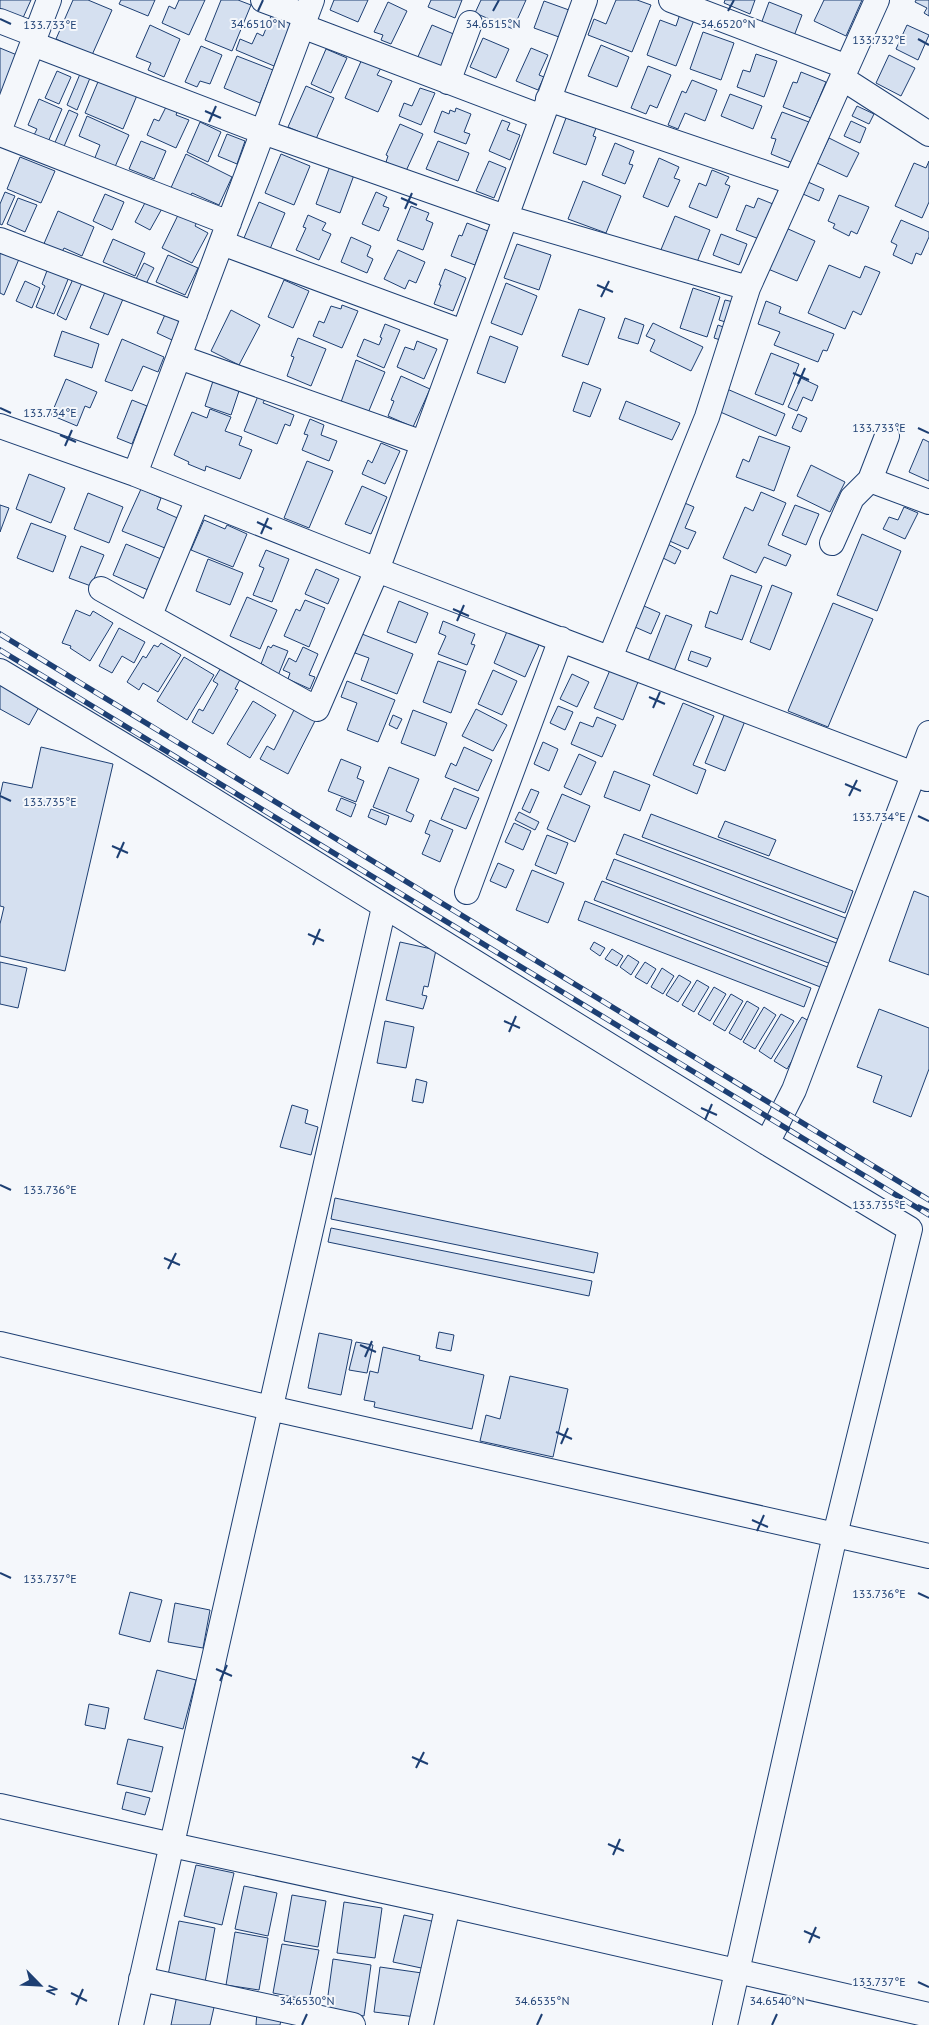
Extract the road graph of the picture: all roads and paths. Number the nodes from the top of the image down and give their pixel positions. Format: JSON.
{"nodes":[{"id":1,"x":50,"y":0,"type":"edge"},
{"id":2,"x":264,"y":0,"type":"edge"},
{"id":3,"x":585,"y":0,"type":"edge"},
{"id":4,"x":671,"y":0,"type":"edge"},
{"id":5,"x":877,"y":0,"type":"edge"},
{"id":6,"x":306,"y":14,"type":"edge"},
{"id":7,"x":0,"y":21,"type":"edge"},
{"id":8,"x":470,"y":23,"type":"dead end"},
{"id":9,"x":34,"y":40,"type":"junction"},
{"id":10,"x":844,"y":72,"type":"junction"},
{"id":11,"x":448,"y":82,"type":"junction"},
{"id":12,"x":545,"y":108,"type":"junction"},
{"id":13,"x":0,"y":129,"type":"edge"},
{"id":14,"x":263,"y":132,"type":"junction"},
{"id":15,"x":0,"y":134,"type":"edge"},
{"id":16,"x":929,"y":134,"type":"edge"},
{"id":17,"x":795,"y":183,"type":"junction"},
{"id":18,"x":505,"y":217,"type":"junction"},
{"id":19,"x":225,"y":233,"type":"junction"},
{"id":20,"x":0,"y":240,"type":"edge"},
{"id":21,"x":748,"y":288,"type":"junction"},
{"id":22,"x":195,"y":314,"type":"junction"},
{"id":23,"x":463,"y":332,"type":"junction"},
{"id":24,"x":179,"y":357,"type":"junction"},
{"id":25,"x":0,"y":426,"type":"edge"},
{"id":26,"x":887,"y":436,"type":"dead end"},
{"id":27,"x":423,"y":443,"type":"junction"},
{"id":28,"x":135,"y":474,"type":"junction"},
{"id":29,"x":870,"y":480,"type":"junction"},
{"id":30,"x":198,"y":499,"type":"junction"},
{"id":31,"x":929,"y":502,"type":"edge"},
{"id":32,"x":832,"y":543,"type":"dead end"},
{"id":33,"x":377,"y":570,"type":"junction"},
{"id":34,"x":101,"y":589,"type":"dead end"},
{"id":35,"x":150,"y":615,"type":"junction"},
{"id":36,"x":561,"y":639,"type":"junction"},
{"id":37,"x":610,"y":658,"type":"junction"},
{"id":38,"x":0,"y":671,"type":"edge"},
{"id":39,"x":929,"y":733,"type":"edge"},
{"id":40,"x":922,"y":777,"type":"edge"},
{"id":41,"x":467,"y":892,"type":"dead end"},
{"id":42,"x":384,"y":907,"type":"junction"},
{"id":43,"x":767,"y":1143,"type":"junction"},
{"id":44,"x":0,"y":1344,"type":"edge"},
{"id":45,"x":270,"y":1408,"type":"junction"},
{"id":46,"x":835,"y":1535,"type":"junction"},
{"id":47,"x":929,"y":1556,"type":"edge"},
{"id":48,"x":0,"y":1806,"type":"edge"},
{"id":49,"x":172,"y":1845,"type":"junction"},
{"id":50,"x":448,"y":1905,"type":"junction"},
{"id":51,"x":737,"y":1973,"type":"junction"},
{"id":52,"x":141,"y":1980,"type":"junction"},
{"id":53,"x":929,"y":2015,"type":"edge"},
{"id":54,"x":131,"y":2025,"type":"edge"},
{"id":55,"x":353,"y":2025,"type":"edge"},
{"id":56,"x":421,"y":2025,"type":"edge"},
{"id":57,"x":725,"y":2025,"type":"edge"}],
"edges":[{"from":1,"to":9,"type":"street"},
{"from":2,"to":6,"type":"street"},
{"from":3,"to":12,"type":"street"},
{"from":4,"to":10,"type":"street"},
{"from":5,"to":10,"type":"street"},
{"from":6,"to":11,"type":"street"},
{"from":6,"to":14,"type":"street"},
{"from":7,"to":9,"type":"street"},
{"from":8,"to":11,"type":"street"},
{"from":9,"to":13,"type":"street"},
{"from":9,"to":14,"type":"street"},
{"from":10,"to":16,"type":"street"},
{"from":10,"to":17,"type":"street"},
{"from":11,"to":12,"type":"street"},
{"from":12,"to":17,"type":"street"},
{"from":12,"to":18,"type":"street"},
{"from":14,"to":18,"type":"street"},
{"from":14,"to":19,"type":"street"},
{"from":15,"to":19,"type":"street"},
{"from":17,"to":21,"type":"street"},
{"from":18,"to":21,"type":"street"},
{"from":18,"to":23,"type":"street"},
{"from":19,"to":22,"type":"street"},
{"from":19,"to":23,"type":"street"},
{"from":20,"to":22,"type":"street"},
{"from":21,"to":37,"type":"street"},
{"from":22,"to":24,"type":"street"},
{"from":23,"to":27,"type":"street"},
{"from":24,"to":27,"type":"street"},
{"from":24,"to":28,"type":"street"},
{"from":25,"to":28,"type":"street"},
{"from":26,"to":29,"type":"street"},
{"from":27,"to":33,"type":"street"},
{"from":28,"to":30,"type":"street"},
{"from":29,"to":31,"type":"street"},
{"from":29,"to":32,"type":"street"},
{"from":30,"to":33,"type":"street"},
{"from":30,"to":35,"type":"street"},
{"from":33,"to":35,"type":"street"},
{"from":33,"to":36,"type":"street"},
{"from":34,"to":35,"type":"street"},
{"from":36,"to":37,"type":"street"},
{"from":36,"to":41,"type":"street"},
{"from":37,"to":40,"type":"street"},
{"from":38,"to":42,"type":"street"},
{"from":39,"to":40,"type":"street"},
{"from":40,"to":43,"type":"street"},
{"from":42,"to":43,"type":"street"},
{"from":42,"to":45,"type":"street"},
{"from":43,"to":46,"type":"street"},
{"from":44,"to":45,"type":"street"},
{"from":45,"to":46,"type":"street"},
{"from":45,"to":49,"type":"street"},
{"from":46,"to":47,"type":"street"},
{"from":46,"to":51,"type":"street"},
{"from":48,"to":49,"type":"street"},
{"from":49,"to":50,"type":"street"},
{"from":49,"to":52,"type":"street"},
{"from":50,"to":51,"type":"street"},
{"from":50,"to":56,"type":"street"},
{"from":51,"to":53,"type":"street"},
{"from":51,"to":57,"type":"street"},
{"from":52,"to":54,"type":"street"},
{"from":52,"to":55,"type":"street"}]}
